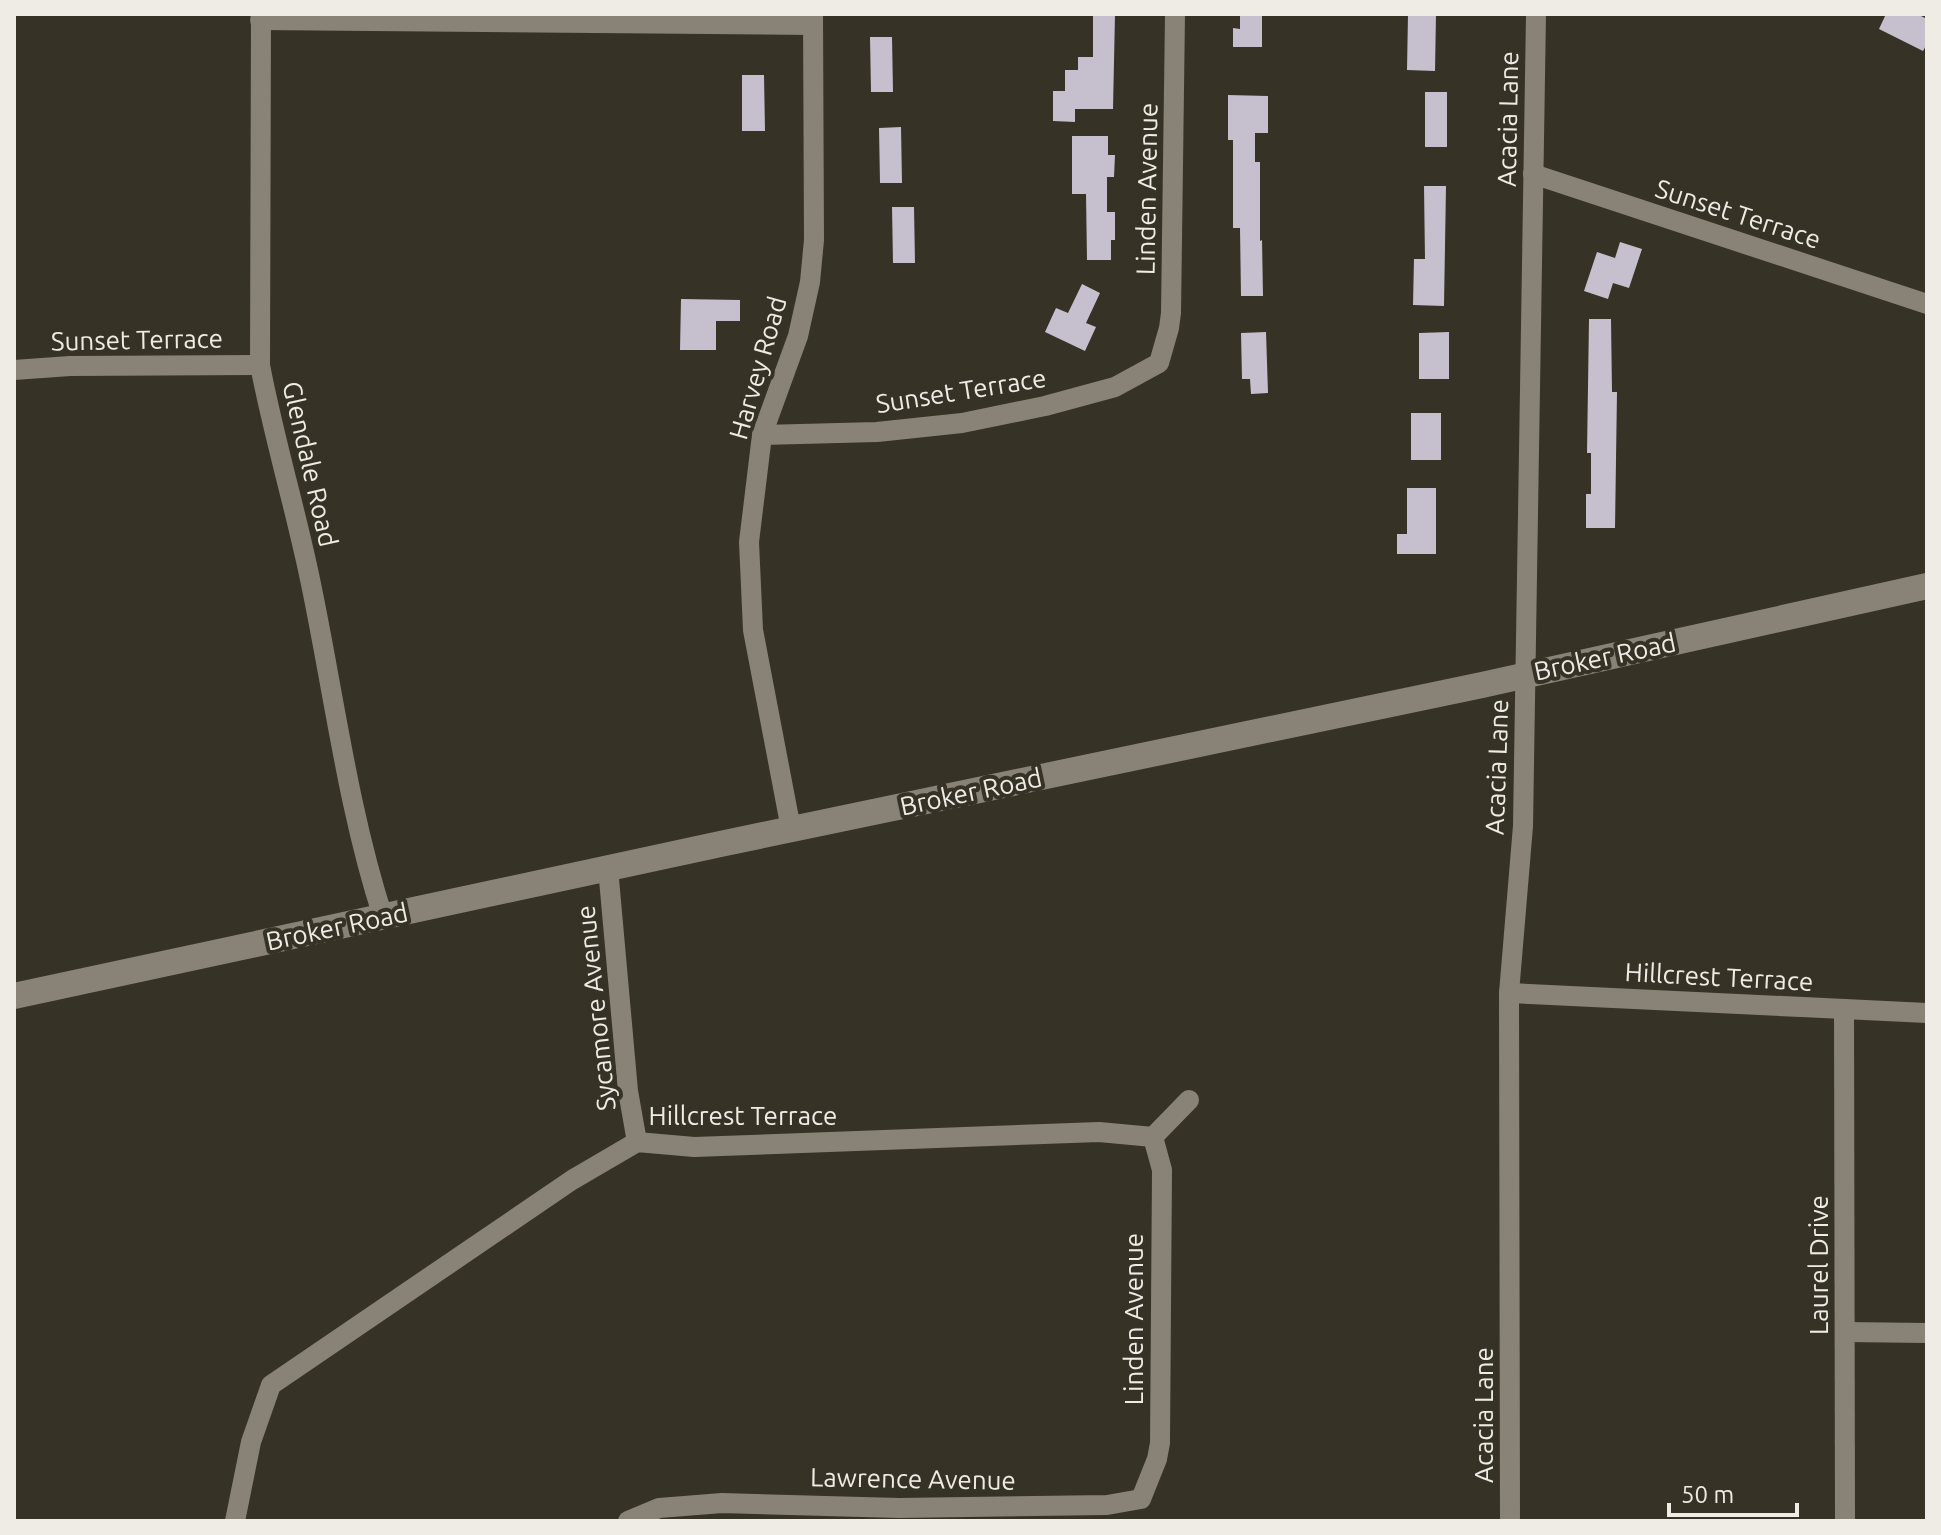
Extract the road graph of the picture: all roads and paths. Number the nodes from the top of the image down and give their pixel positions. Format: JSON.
{"nodes":[{"id":1,"x":1175,"y":14,"type":"edge"},
{"id":2,"x":1536,"y":14,"type":"edge"},
{"id":3,"x":261,"y":17,"type":"edge"},
{"id":4,"x":813,"y":20,"type":"edge"},
{"id":5,"x":1533,"y":174,"type":"junction"},
{"id":6,"x":1927,"y":304,"type":"edge"},
{"id":7,"x":1159,"y":363,"type":"joint"},
{"id":8,"x":260,"y":365,"type":"junction"},
{"id":9,"x":14,"y":370,"type":"edge"},
{"id":10,"x":762,"y":435,"type":"junction"},
{"id":11,"x":1927,"y":586,"type":"edge"},
{"id":12,"x":1526,"y":675,"type":"junction"},
{"id":13,"x":791,"y":829,"type":"junction"},
{"id":14,"x":608,"y":868,"type":"junction"},
{"id":15,"x":383,"y":917,"type":"junction"},
{"id":16,"x":1509,"y":993,"type":"junction"},
{"id":17,"x":14,"y":996,"type":"edge"},
{"id":18,"x":1844,"y":1009,"type":"junction"},
{"id":19,"x":1927,"y":1013,"type":"edge"},
{"id":20,"x":1189,"y":1100,"type":"dead end"},
{"id":21,"x":1153,"y":1137,"type":"junction"},
{"id":22,"x":637,"y":1142,"type":"junction"},
{"id":23,"x":1845,"y":1332,"type":"junction"},
{"id":24,"x":1927,"y":1333,"type":"edge"},
{"id":25,"x":1141,"y":1499,"type":"joint"},
{"id":26,"x":235,"y":1521,"type":"edge"},
{"id":27,"x":628,"y":1521,"type":"edge"},
{"id":28,"x":1510,"y":1521,"type":"edge"},
{"id":29,"x":1845,"y":1521,"type":"edge"}],
"edges":[{"from":1,"to":7,"type":"street","name":"Linden Avenue"},
{"from":2,"to":5,"type":"street","name":"Acacia Lane"},
{"from":3,"to":4,"type":"street"},
{"from":3,"to":8,"type":"street","name":"Glendale Road"},
{"from":4,"to":10,"type":"street","name":"Harvey Road"},
{"from":5,"to":6,"type":"street","name":"Sunset Terrace"},
{"from":5,"to":12,"type":"street","name":"Acacia Lane"},
{"from":7,"to":10,"type":"street","name":"Sunset Terrace"},
{"from":8,"to":9,"type":"street","name":"Sunset Terrace"},
{"from":8,"to":15,"type":"street","name":"Glendale Road"},
{"from":10,"to":13,"type":"street","name":"Harvey Road"},
{"from":11,"to":12,"type":"street","name":"Broker Road"},
{"from":12,"to":13,"type":"street","name":"Broker Road"},
{"from":12,"to":16,"type":"street","name":"Acacia Lane"},
{"from":13,"to":14,"type":"street","name":"Broker Road"},
{"from":14,"to":15,"type":"street","name":"Broker Road"},
{"from":14,"to":22,"type":"street","name":"Sycamore Avenue"},
{"from":15,"to":17,"type":"street","name":"Broker Road"},
{"from":16,"to":18,"type":"street","name":"Hillcrest Terrace"},
{"from":16,"to":28,"type":"street","name":"Acacia Lane"},
{"from":18,"to":19,"type":"street","name":"Hillcrest Terrace"},
{"from":18,"to":23,"type":"street","name":"Laurel Drive"},
{"from":20,"to":21,"type":"street"},
{"from":21,"to":22,"type":"street","name":"Hillcrest Terrace"},
{"from":21,"to":25,"type":"street","name":"Linden Avenue"},
{"from":22,"to":26,"type":"street","name":"Hillcrest Terrace"},
{"from":23,"to":24,"type":"street"},
{"from":23,"to":29,"type":"street","name":"Laurel Drive"},
{"from":25,"to":27,"type":"street","name":"Lawrence Avenue"}]}
